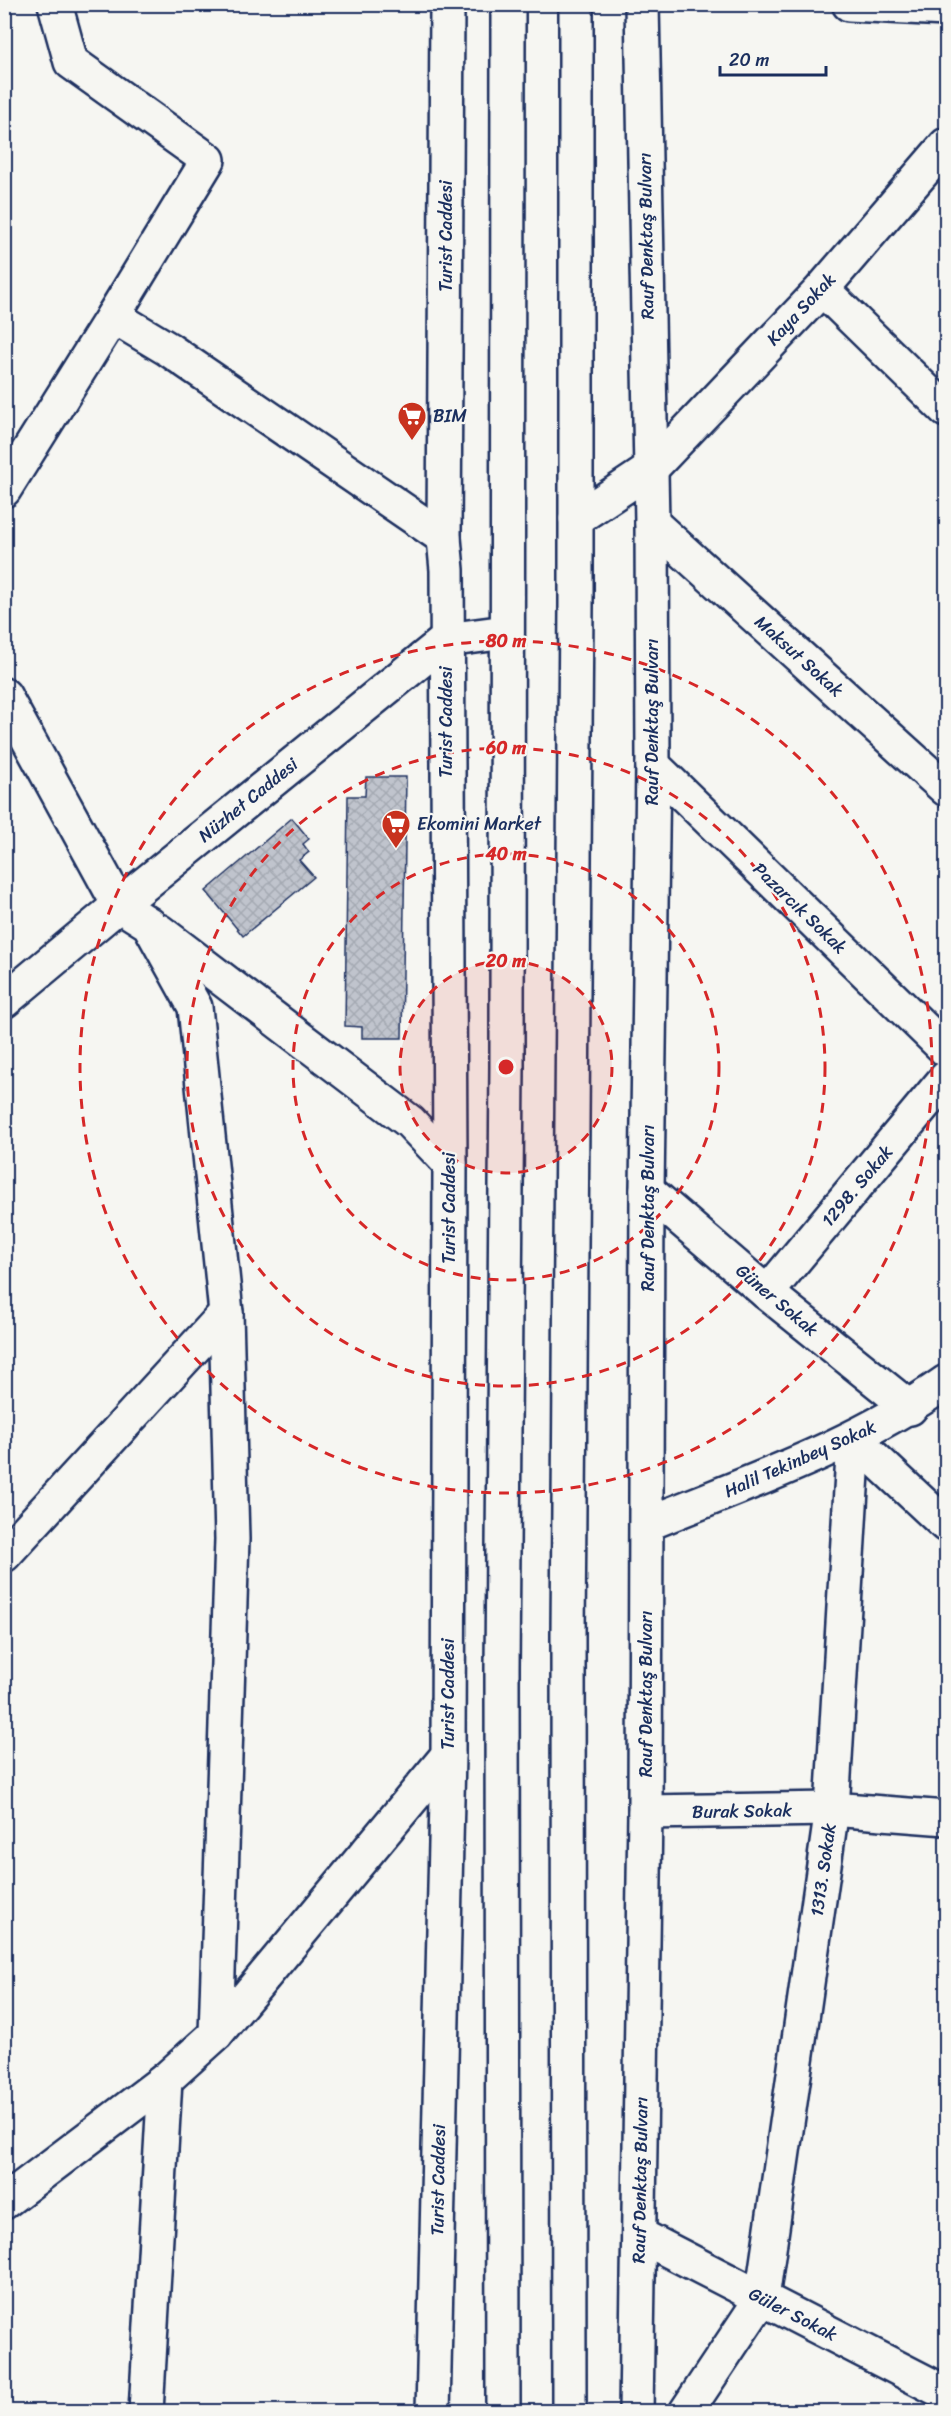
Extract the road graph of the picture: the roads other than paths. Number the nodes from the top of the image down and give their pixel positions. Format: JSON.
{"nodes":[{"id":1,"x":55,"y":4,"type":"edge"},
{"id":2,"x":447,"y":4,"type":"edge"},
{"id":3,"x":508,"y":4,"type":"edge"},
{"id":4,"x":576,"y":4,"type":"edge"},
{"id":5,"x":642,"y":4,"type":"edge"},
{"id":6,"x":849,"y":4,"type":"edge"},
{"id":7,"x":946,"y":9,"type":"edge"},
{"id":8,"x":946,"y":146,"type":"edge"},
{"id":9,"x":822,"y":289,"type":"junction"},
{"id":10,"x":113,"y":316,"type":"junction"},
{"id":11,"x":946,"y":410,"type":"edge"},
{"id":12,"x":651,"y":469,"type":"junction"},
{"id":13,"x":4,"y":490,"type":"edge"},
{"id":14,"x":576,"y":519,"type":"junction"},
{"id":15,"x":652,"y":523,"type":"junction"},
{"id":16,"x":444,"y":538,"type":"junction"},
{"id":17,"x":506,"y":632,"type":"junction"},
{"id":18,"x":446,"y":640,"type":"junction"},
{"id":19,"x":4,"y":695,"type":"edge"},
{"id":20,"x":653,"y":765,"type":"junction"},
{"id":21,"x":946,"y":789,"type":"edge"},
{"id":22,"x":119,"y":904,"type":"junction"},
{"id":23,"x":149,"y":924,"type":"junction"},
{"id":24,"x":4,"y":1001,"type":"edge"},
{"id":25,"x":946,"y":1050,"type":"edge"},
{"id":26,"x":946,"y":1078,"type":"edge"},
{"id":27,"x":450,"y":1164,"type":"junction"},
{"id":28,"x":647,"y":1190,"type":"junction"},
{"id":29,"x":767,"y":1293,"type":"junction"},
{"id":30,"x":226,"y":1313,"type":"junction"},
{"id":31,"x":946,"y":1382,"type":"edge"},
{"id":32,"x":910,"y":1408,"type":"junction"},
{"id":33,"x":854,"y":1439,"type":"junction"},
{"id":34,"x":647,"y":1524,"type":"junction"},
{"id":35,"x":946,"y":1525,"type":"edge"},
{"id":36,"x":4,"y":1555,"type":"edge"},
{"id":37,"x":448,"y":1755,"type":"junction"},
{"id":38,"x":832,"y":1809,"type":"junction"},
{"id":39,"x":645,"y":1812,"type":"junction"},
{"id":40,"x":946,"y":1818,"type":"edge"},
{"id":41,"x":216,"y":2034,"type":"junction"},
{"id":42,"x":165,"y":2080,"type":"junction"},
{"id":43,"x":4,"y":2202,"type":"edge"},
{"id":44,"x":639,"y":2235,"type":"junction"},
{"id":45,"x":762,"y":2298,"type":"junction"},
{"id":46,"x":946,"y":2393,"type":"edge"},
{"id":47,"x":147,"y":2412,"type":"edge"},
{"id":48,"x":433,"y":2412,"type":"edge"},
{"id":49,"x":503,"y":2412,"type":"edge"},
{"id":50,"x":569,"y":2412,"type":"edge"},
{"id":51,"x":636,"y":2412,"type":"edge"},
{"id":52,"x":686,"y":2412,"type":"edge"}],
"edges":[{"from":1,"to":10,"type":"main road"},
{"from":2,"to":16,"type":"main road","name":"Turist Caddesi"},
{"from":3,"to":17,"type":"main road"},
{"from":4,"to":14,"type":"main road"},
{"from":5,"to":12,"type":"main road","name":"Rauf Denktaş Bulvarı"},
{"from":6,"to":7,"type":"main road"},
{"from":8,"to":9,"type":"main road","name":"Kaya Sokak"},
{"from":9,"to":11,"type":"main road"},
{"from":9,"to":12,"type":"main road","name":"Kaya Sokak"},
{"from":10,"to":13,"type":"main road"},
{"from":10,"to":16,"type":"main road"},
{"from":12,"to":14,"type":"main road","name":"Kaya Sokak"},
{"from":12,"to":15,"type":"main road","name":"Rauf Denktaş Bulvarı"},
{"from":14,"to":50,"type":"main road"},
{"from":15,"to":20,"type":"main road","name":"Rauf Denktaş Bulvarı"},
{"from":15,"to":21,"type":"main road","name":"Maksut Sokak"},
{"from":16,"to":18,"type":"main road","name":"Turist Caddesi"},
{"from":17,"to":18,"type":"main road"},
{"from":17,"to":49,"type":"main road"},
{"from":18,"to":22,"type":"main road","name":"Nüzhet Caddesi"},
{"from":18,"to":27,"type":"main road","name":"Turist Caddesi"},
{"from":19,"to":22,"type":"main road"},
{"from":20,"to":25,"type":"main road","name":"Pazarcık Sokak"},
{"from":20,"to":28,"type":"main road","name":"Rauf Denktaş Bulvarı"},
{"from":22,"to":23,"type":"main road"},
{"from":22,"to":24,"type":"main road","name":"Nüzhet Caddesi"},
{"from":23,"to":27,"type":"main road"},
{"from":23,"to":30,"type":"main road"},
{"from":26,"to":29,"type":"main road","name":"1298. Sokak"},
{"from":27,"to":37,"type":"main road","name":"Turist Caddesi"},
{"from":28,"to":29,"type":"main road","name":"Güner Sokak"},
{"from":28,"to":34,"type":"main road","name":"Rauf Denktaş Bulvarı"},
{"from":29,"to":32,"type":"main road","name":"Güner Sokak"},
{"from":30,"to":36,"type":"main road"},
{"from":30,"to":41,"type":"main road"},
{"from":31,"to":32,"type":"main road","name":"Halil Tekinbey Sokak"},
{"from":32,"to":33,"type":"main road","name":"Halil Tekinbey Sokak"},
{"from":33,"to":34,"type":"main road","name":"Halil Tekinbey Sokak"},
{"from":33,"to":35,"type":"main road"},
{"from":33,"to":38,"type":"main road","name":"1313. Sokak"},
{"from":34,"to":39,"type":"main road","name":"Rauf Denktaş Bulvarı"},
{"from":37,"to":41,"type":"main road"},
{"from":37,"to":48,"type":"main road","name":"Turist Caddesi"},
{"from":38,"to":39,"type":"main road","name":"Burak Sokak"},
{"from":38,"to":40,"type":"main road","name":"Burak Sokak"},
{"from":38,"to":45,"type":"main road","name":"1313. Sokak"},
{"from":39,"to":44,"type":"main road","name":"Rauf Denktaş Bulvarı"},
{"from":41,"to":42,"type":"main road"},
{"from":42,"to":43,"type":"main road"},
{"from":42,"to":47,"type":"main road"},
{"from":44,"to":45,"type":"main road","name":"Güler Sokak"},
{"from":44,"to":51,"type":"main road","name":"Rauf Denktaş Bulvarı"},
{"from":45,"to":46,"type":"main road","name":"Güler Sokak"},
{"from":45,"to":52,"type":"main road"}]}
